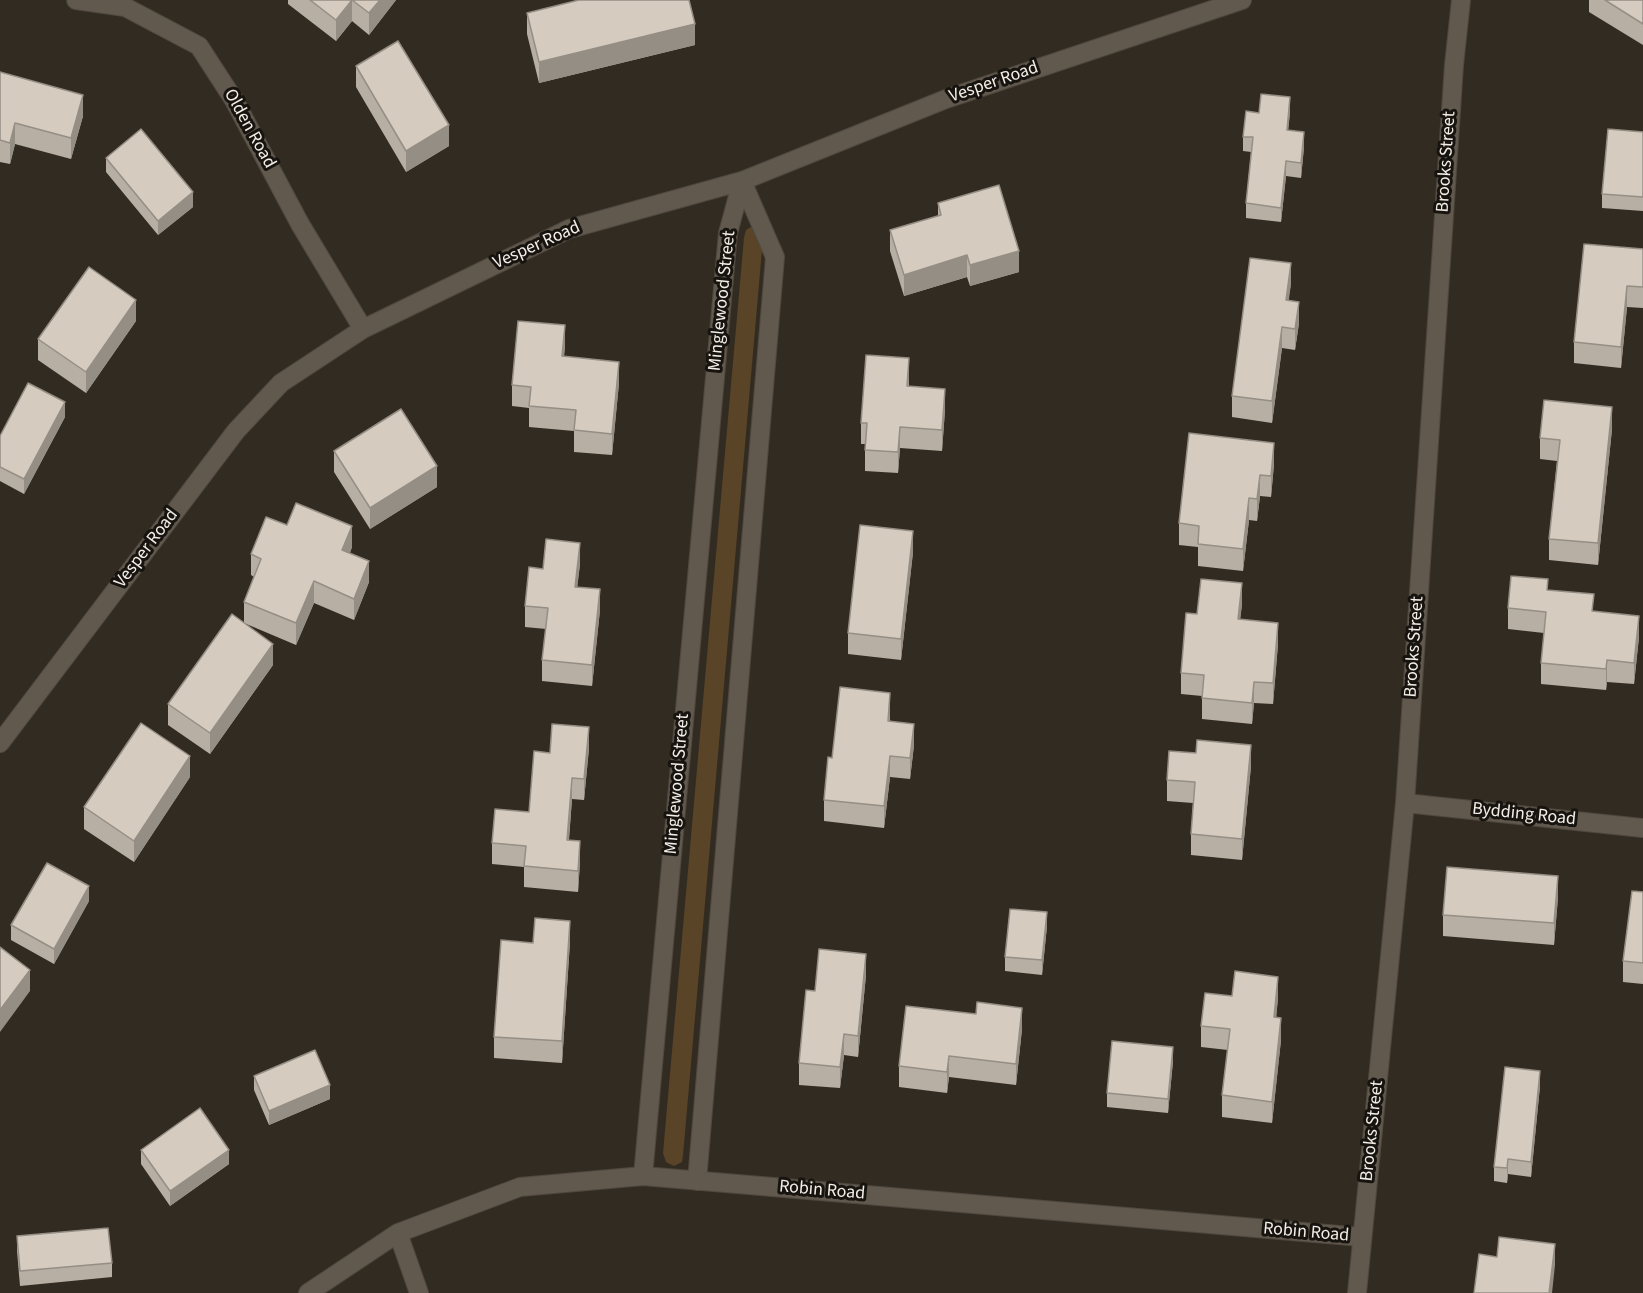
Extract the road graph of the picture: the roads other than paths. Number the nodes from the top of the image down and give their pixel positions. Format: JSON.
{"nodes":[{"id":1,"x":76,"y":0,"type":"edge"},
{"id":2,"x":1242,"y":0,"type":"edge"},
{"id":3,"x":1461,"y":0,"type":"edge"},
{"id":4,"x":742,"y":181,"type":"junction"},
{"id":5,"x":363,"y":329,"type":"junction"},
{"id":6,"x":0,"y":743,"type":"edge"},
{"id":7,"x":1405,"y":803,"type":"junction"},
{"id":8,"x":1643,"y":828,"type":"edge"},
{"id":9,"x":643,"y":1176,"type":"junction"},
{"id":10,"x":697,"y":1181,"type":"junction"},
{"id":11,"x":398,"y":1233,"type":"junction"},
{"id":12,"x":1362,"y":1238,"type":"junction"},
{"id":13,"x":308,"y":1293,"type":"edge"},
{"id":14,"x":419,"y":1293,"type":"edge"},
{"id":15,"x":1357,"y":1293,"type":"edge"}],
"edges":[{"from":1,"to":5,"type":"street","name":"Olden Road"},
{"from":2,"to":4,"type":"street","name":"Vesper Road"},
{"from":3,"to":7,"type":"street","name":"Brooks Street"},
{"from":4,"to":5,"type":"street","name":"Vesper Road"},
{"from":4,"to":9,"type":"street","name":"Minglewood Street"},
{"from":4,"to":10,"type":"street","name":"Minglewood Street"},
{"from":5,"to":6,"type":"street","name":"Vesper Road"},
{"from":7,"to":8,"type":"street","name":"Bydding Road"},
{"from":7,"to":12,"type":"street","name":"Brooks Street"},
{"from":9,"to":10,"type":"street","name":"Robin Road"},
{"from":9,"to":11,"type":"street","name":"Robin Road"},
{"from":10,"to":12,"type":"street","name":"Robin Road"},
{"from":11,"to":13,"type":"street","name":"Robin Road"},
{"from":11,"to":14,"type":"street"},
{"from":12,"to":15,"type":"street","name":"Brooks Street"}]}
